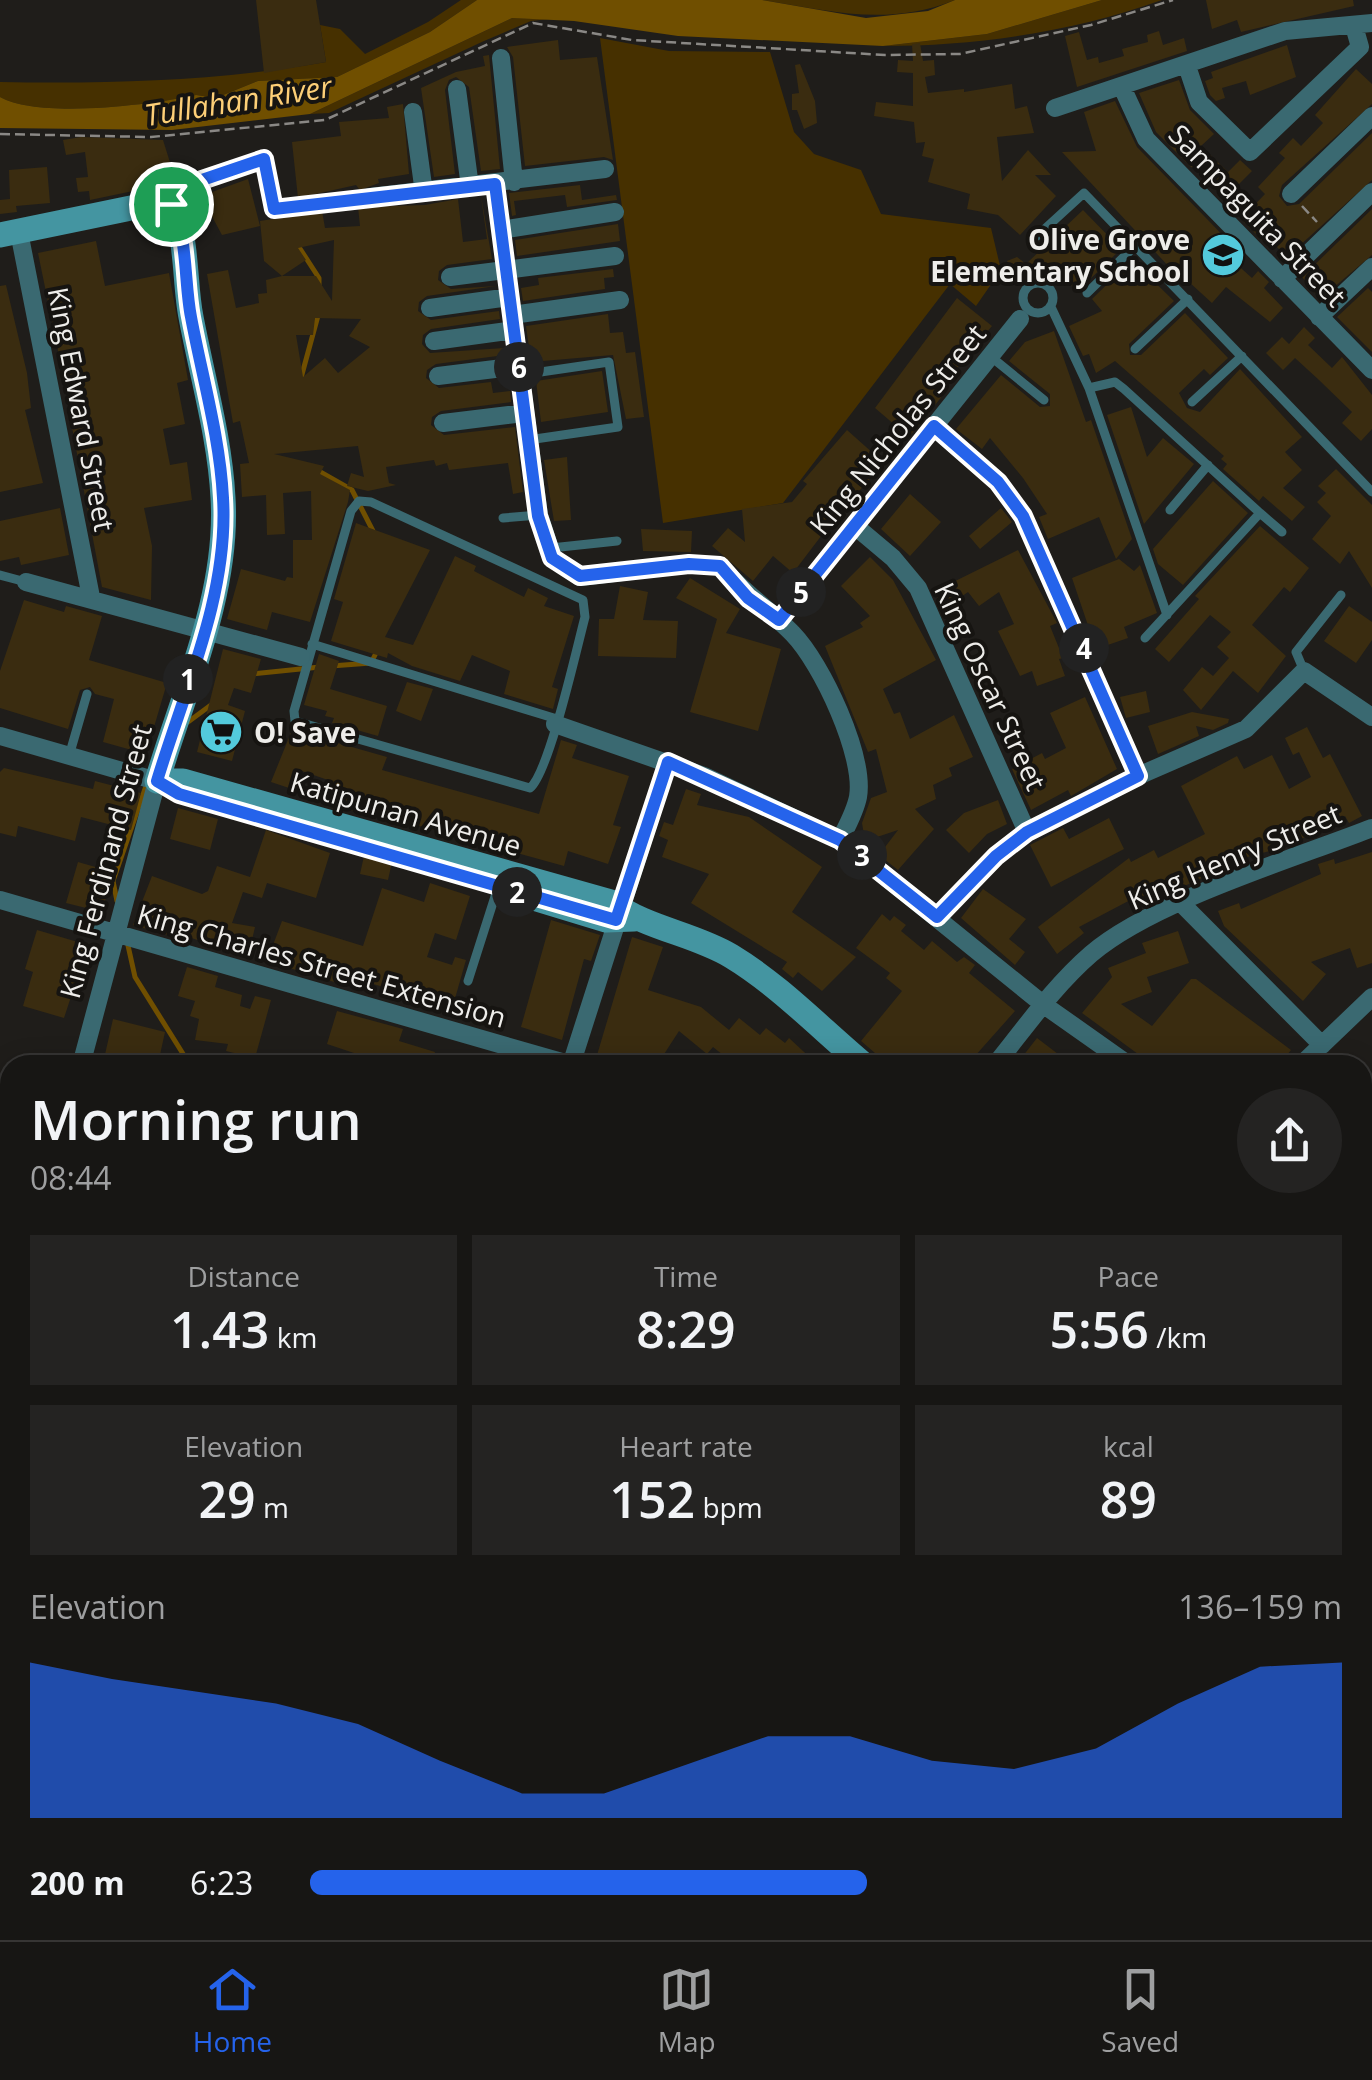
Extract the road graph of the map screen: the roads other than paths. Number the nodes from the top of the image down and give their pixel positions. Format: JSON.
{"nodes":[{"id":1,"x":1363,"y":24,"type":"edge"},
{"id":2,"x":501,"y":58,"type":"dead end"},
{"id":3,"x":1186,"y":66,"type":"junction"},
{"id":4,"x":1122,"y":87,"type":"junction"},
{"id":5,"x":457,"y":89,"type":"dead end"},
{"id":6,"x":1055,"y":108,"type":"dead end"},
{"id":7,"x":413,"y":112,"type":"dead end"},
{"id":8,"x":1372,"y":116,"type":"edge"},
{"id":9,"x":605,"y":170,"type":"dead end"},
{"id":10,"x":514,"y":182,"type":"junction"},
{"id":11,"x":495,"y":184,"type":"junction"},
{"id":12,"x":470,"y":187,"type":"junction"},
{"id":13,"x":1372,"y":192,"type":"edge"},
{"id":14,"x":424,"y":193,"type":"junction"},
{"id":15,"x":1291,"y":194,"type":"road end"},
{"id":16,"x":370,"y":197,"type":"joint"},
{"id":17,"x":171,"y":204,"type":"junction"},
{"id":18,"x":615,"y":212,"type":"dead end"},
{"id":19,"x":501,"y":230,"type":"junction"},
{"id":20,"x":9,"y":234,"type":"edge"},
{"id":21,"x":1037,"y":236,"type":"dead end"},
{"id":22,"x":1138,"y":244,"type":"junction"},
{"id":23,"x":615,"y":256,"type":"dead end"},
{"id":24,"x":1372,"y":267,"type":"edge"},
{"id":25,"x":506,"y":270,"type":"junction"},
{"id":26,"x":450,"y":277,"type":"dead end"},
{"id":27,"x":1282,"y":279,"type":"junction"},
{"id":28,"x":1087,"y":293,"type":"dead end"},
{"id":29,"x":1188,"y":298,"type":"junction"},
{"id":30,"x":620,"y":300,"type":"dead end"},
{"id":31,"x":1051,"y":307,"type":"junction"},
{"id":32,"x":430,"y":308,"type":"dead end"},
{"id":33,"x":512,"y":314,"type":"junction"},
{"id":34,"x":1024,"y":315,"type":"junction"},
{"id":35,"x":1319,"y":317,"type":"junction"},
{"id":36,"x":1372,"y":339,"type":"edge"},
{"id":37,"x":434,"y":342,"type":"dead end"},
{"id":38,"x":1136,"y":349,"type":"dead end"},
{"id":39,"x":1356,"y":354,"type":"junction"},
{"id":40,"x":990,"y":356,"type":"junction"},
{"id":41,"x":1242,"y":356,"type":"junction"},
{"id":42,"x":519,"y":370,"type":"junction"},
{"id":43,"x":1372,"y":370,"type":"edge"},
{"id":44,"x":438,"y":376,"type":"dead end"},
{"id":45,"x":1088,"y":388,"type":"junction"},
{"id":46,"x":1044,"y":400,"type":"dead end"},
{"id":47,"x":1192,"y":402,"type":"dead end"},
{"id":48,"x":524,"y":413,"type":"junction"},
{"id":49,"x":443,"y":423,"type":"dead end"},
{"id":50,"x":934,"y":426,"type":"junction"},
{"id":51,"x":528,"y":440,"type":"junction"},
{"id":52,"x":1208,"y":466,"type":"junction"},
{"id":53,"x":1372,"y":492,"type":"edge"},
{"id":54,"x":1170,"y":510,"type":"dead end"},
{"id":55,"x":1260,"y":513,"type":"junction"},
{"id":56,"x":538,"y":516,"type":"junction"},
{"id":57,"x":503,"y":518,"type":"dead end"},
{"id":58,"x":854,"y":526,"type":"junction"},
{"id":59,"x":1282,"y":532,"type":"dead end"},
{"id":60,"x":618,"y":541,"type":"dead end"},
{"id":61,"x":548,"y":549,"type":"junction"},
{"id":62,"x":0,"y":575,"type":"edge"},
{"id":63,"x":26,"y":582,"type":"joint"},
{"id":64,"x":1341,"y":595,"type":"dead end"},
{"id":65,"x":91,"y":597,"type":"junction"},
{"id":66,"x":1167,"y":614,"type":"junction"},
{"id":67,"x":779,"y":620,"type":"junction"},
{"id":68,"x":204,"y":628,"type":"junction"},
{"id":69,"x":1145,"y":638,"type":"dead end"},
{"id":70,"x":307,"y":653,"type":"junction"},
{"id":71,"x":1304,"y":671,"type":"junction"},
{"id":72,"x":86,"y":694,"type":"dead end"},
{"id":73,"x":1372,"y":717,"type":"edge"},
{"id":74,"x":556,"y":721,"type":"junction"},
{"id":75,"x":0,"y":736,"type":"edge"},
{"id":76,"x":68,"y":756,"type":"junction"},
{"id":77,"x":668,"y":762,"type":"junction"},
{"id":78,"x":1138,"y":776,"type":"junction"},
{"id":79,"x":157,"y":781,"type":"junction"},
{"id":80,"x":1372,"y":828,"type":"edge"},
{"id":81,"x":1027,"y":832,"type":"junction"},
{"id":82,"x":840,"y":840,"type":"junction"},
{"id":83,"x":498,"y":886,"type":"junction"},
{"id":84,"x":0,"y":900,"type":"edge"},
{"id":85,"x":1182,"y":904,"type":"junction"},
{"id":86,"x":623,"y":916,"type":"junction"},
{"id":87,"x":937,"y":917,"type":"junction"},
{"id":88,"x":116,"y":934,"type":"junction"},
{"id":89,"x":468,"y":980,"type":"dead end"},
{"id":90,"x":1372,"y":997,"type":"edge"},
{"id":91,"x":1044,"y":1006,"type":"junction"},
{"id":92,"x":1322,"y":1045,"type":"junction"},
{"id":93,"x":83,"y":1055,"type":"edge"},
{"id":94,"x":536,"y":1055,"type":"edge"},
{"id":95,"x":574,"y":1055,"type":"edge"},
{"id":96,"x":852,"y":1055,"type":"edge"},
{"id":97,"x":1002,"y":1055,"type":"edge"},
{"id":98,"x":1115,"y":1055,"type":"edge"},
{"id":99,"x":1312,"y":1055,"type":"edge"}],
"edges":[{"from":1,"to":3,"type":"street"},
{"from":1,"to":3,"type":"street"},
{"from":2,"to":10,"type":"street"},
{"from":3,"to":4,"type":"street"},
{"from":4,"to":6,"type":"street"},
{"from":4,"to":27,"type":"street","name":"Sampaguita Street"},
{"from":5,"to":12,"type":"street"},
{"from":7,"to":14,"type":"street"},
{"from":8,"to":15,"type":"street"},
{"from":9,"to":10,"type":"street"},
{"from":10,"to":11,"type":"street"},
{"from":11,"to":12,"type":"street"},
{"from":11,"to":19,"type":"street"},
{"from":12,"to":14,"type":"street"},
{"from":13,"to":27,"type":"street"},
{"from":14,"to":16,"type":"street"},
{"from":16,"to":17,"type":"lane"},
{"from":17,"to":20,"type":"main road"},
{"from":17,"to":68,"type":"main road","name":"King Ferdinand Street"},
{"from":18,"to":19,"type":"street"},
{"from":19,"to":25,"type":"street"},
{"from":20,"to":65,"type":"street","name":"King Edward Street"},
{"from":21,"to":22,"type":"lane"},
{"from":22,"to":28,"type":"lane"},
{"from":22,"to":29,"type":"lane"},
{"from":23,"to":25,"type":"street"},
{"from":24,"to":35,"type":"street"},
{"from":25,"to":26,"type":"street"},
{"from":25,"to":33,"type":"street"},
{"from":27,"to":35,"type":"street","name":"Sampaguita Street"},
{"from":29,"to":38,"type":"lane"},
{"from":29,"to":41,"type":"lane"},
{"from":30,"to":33,"type":"street"},
{"from":31,"to":34,"type":"lane"},
{"from":31,"to":34,"type":"lane"},
{"from":31,"to":45,"type":"lane"},
{"from":32,"to":33,"type":"street"},
{"from":33,"to":37,"type":"street"},
{"from":33,"to":42,"type":"street"},
{"from":34,"to":40,"type":"street","name":"King Nicholas Street"},
{"from":35,"to":39,"type":"street","name":"Sampaguita Street"},
{"from":36,"to":39,"type":"street"},
{"from":39,"to":43,"type":"street","name":"Sampaguita Street"},
{"from":40,"to":46,"type":"lane"},
{"from":40,"to":50,"type":"street","name":"King Nicholas Street"},
{"from":41,"to":47,"type":"lane"},
{"from":41,"to":53,"type":"lane"},
{"from":42,"to":44,"type":"street"},
{"from":42,"to":48,"type":"street"},
{"from":42,"to":51,"type":"lane"},
{"from":45,"to":52,"type":"lane"},
{"from":45,"to":66,"type":"lane"},
{"from":48,"to":49,"type":"street"},
{"from":48,"to":51,"type":"street"},
{"from":50,"to":58,"type":"street","name":"King Nicholas Street"},
{"from":50,"to":78,"type":"street"},
{"from":51,"to":56,"type":"street"},
{"from":52,"to":54,"type":"lane"},
{"from":52,"to":55,"type":"lane"},
{"from":55,"to":59,"type":"lane"},
{"from":55,"to":66,"type":"lane"},
{"from":56,"to":57,"type":"lane"},
{"from":56,"to":61,"type":"street"},
{"from":58,"to":67,"type":"street","name":"King Nicholas Street"},
{"from":58,"to":81,"type":"street","name":"King Oscar Street"},
{"from":60,"to":61,"type":"lane"},
{"from":61,"to":67,"type":"street"},
{"from":62,"to":63,"type":"lane"},
{"from":63,"to":65,"type":"street"},
{"from":64,"to":71,"type":"lane"},
{"from":65,"to":68,"type":"street"},
{"from":66,"to":69,"type":"lane"},
{"from":67,"to":82,"type":"street"},
{"from":68,"to":70,"type":"street"},
{"from":68,"to":79,"type":"main road","name":"King Ferdinand Street"},
{"from":70,"to":74,"type":"lane"},
{"from":70,"to":74,"type":"lane"},
{"from":70,"to":74,"type":"lane"},
{"from":71,"to":73,"type":"street"},
{"from":71,"to":78,"type":"street"},
{"from":72,"to":76,"type":"lane"},
{"from":74,"to":77,"type":"street"},
{"from":75,"to":76,"type":"street","name":"Katipunan Avenue"},
{"from":76,"to":79,"type":"street","name":"Katipunan Avenue"},
{"from":77,"to":82,"type":"street"},
{"from":77,"to":86,"type":"street"},
{"from":78,"to":81,"type":"street"},
{"from":79,"to":83,"type":"main road","name":"Katipunan Avenue"},
{"from":79,"to":86,"type":"main road","name":"Katipunan Avenue"},
{"from":79,"to":88,"type":"street","name":"King Ferdinand Street"},
{"from":80,"to":85,"type":"street","name":"King Henry Street"},
{"from":81,"to":87,"type":"street"},
{"from":82,"to":87,"type":"street"},
{"from":83,"to":86,"type":"main road","name":"Katipunan Avenue"},
{"from":83,"to":89,"type":"lane"},
{"from":84,"to":88,"type":"street","name":"King Charles Street Extension"},
{"from":85,"to":91,"type":"street","name":"King Henry Street"},
{"from":85,"to":92,"type":"street"},
{"from":86,"to":95,"type":"street"},
{"from":86,"to":96,"type":"main road","name":"Katipunan Avenue"},
{"from":87,"to":91,"type":"street"},
{"from":88,"to":93,"type":"street","name":"King Ferdinand Street"},
{"from":88,"to":94,"type":"street","name":"King Charles Street Extension"},
{"from":90,"to":92,"type":"street"},
{"from":91,"to":97,"type":"street","name":"King Henry Street"},
{"from":91,"to":98,"type":"street"},
{"from":92,"to":99,"type":"street"}]}
